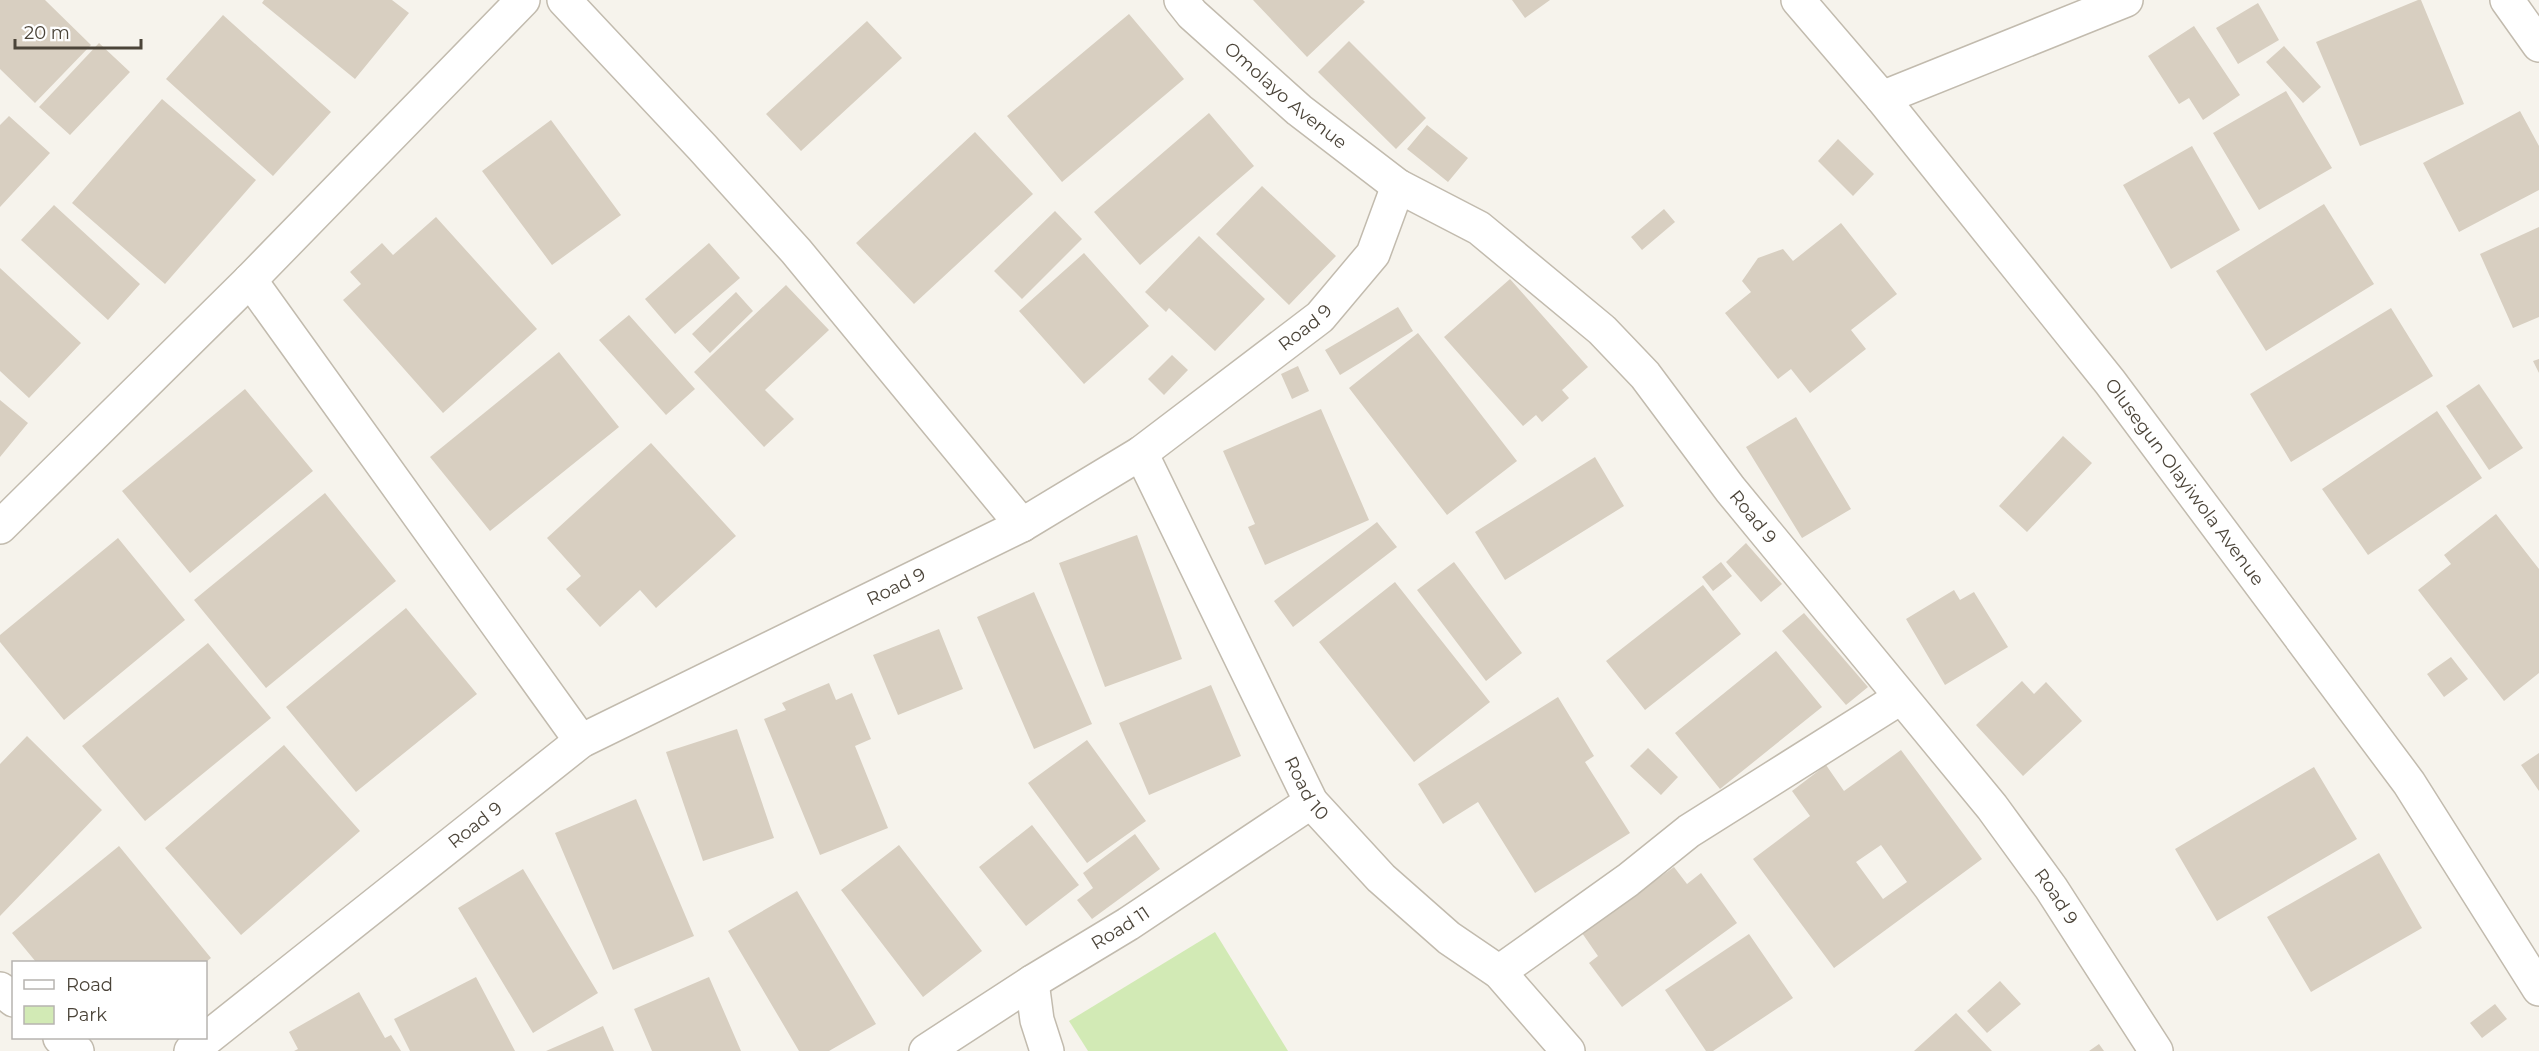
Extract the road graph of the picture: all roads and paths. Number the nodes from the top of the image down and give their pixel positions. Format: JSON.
{"nodes":[{"id":1,"x":523,"y":0,"type":"edge"},
{"id":2,"x":564,"y":0,"type":"edge"},
{"id":3,"x":1181,"y":0,"type":"edge"},
{"id":4,"x":1798,"y":0,"type":"edge"},
{"id":5,"x":2126,"y":0,"type":"edge"},
{"id":6,"x":2506,"y":0,"type":"edge"},
{"id":7,"x":2539,"y":45,"type":"edge"},
{"id":8,"x":1882,"y":98,"type":"junction"},
{"id":9,"x":1398,"y":186,"type":"junction"},
{"id":10,"x":250,"y":280,"type":"junction"},
{"id":11,"x":1141,"y":453,"type":"junction"},
{"id":12,"x":1022,"y":525,"type":"junction"},
{"id":13,"x":0,"y":527,"type":"edge"},
{"id":14,"x":1900,"y":698,"type":"junction"},
{"id":15,"x":580,"y":741,"type":"junction"},
{"id":16,"x":1311,"y":802,"type":"junction"},
{"id":17,"x":1499,"y":972,"type":"junction"},
{"id":18,"x":1032,"y":982,"type":"junction"},
{"id":19,"x":0,"y":989,"type":"edge"},
{"id":20,"x":2539,"y":989,"type":"edge"},
{"id":21,"x":12,"y":998,"type":"edge"},
{"id":22,"x":207,"y":1037,"type":"edge"},
{"id":23,"x":61,"y":1039,"type":"edge"},
{"id":24,"x":205,"y":1039,"type":"edge"},
{"id":25,"x":77,"y":1051,"type":"edge"},
{"id":26,"x":190,"y":1051,"type":"edge"},
{"id":27,"x":926,"y":1051,"type":"edge"},
{"id":28,"x":1047,"y":1051,"type":"edge"},
{"id":29,"x":1568,"y":1051,"type":"edge"},
{"id":30,"x":2156,"y":1051,"type":"edge"}],
"edges":[{"from":1,"to":10,"type":"street"},
{"from":2,"to":12,"type":"street"},
{"from":3,"to":9,"type":"street","name":"Omolayo Avenue"},
{"from":4,"to":8,"type":"street","name":"Olusegun Olayiwola Avenue"},
{"from":5,"to":8,"type":"street"},
{"from":6,"to":7,"type":"street"},
{"from":8,"to":20,"type":"street","name":"Olusegun Olayiwola Avenue"},
{"from":9,"to":11,"type":"street","name":"Road 9"},
{"from":9,"to":14,"type":"street","name":"Road 9"},
{"from":10,"to":13,"type":"street"},
{"from":10,"to":15,"type":"street"},
{"from":11,"to":12,"type":"street","name":"Road 9"},
{"from":11,"to":16,"type":"street","name":"Road 10"},
{"from":12,"to":15,"type":"street","name":"Road 9"},
{"from":14,"to":17,"type":"street"},
{"from":14,"to":30,"type":"street","name":"Road 9"},
{"from":15,"to":22,"type":"street","name":"Road 9"},
{"from":16,"to":17,"type":"street","name":"Road 10"},
{"from":16,"to":18,"type":"street","name":"Road 11"},
{"from":17,"to":29,"type":"street","name":"Road 10"},
{"from":18,"to":27,"type":"street","name":"Road 11"},
{"from":18,"to":28,"type":"street"},
{"from":19,"to":21,"type":"street"},
{"from":23,"to":25,"type":"street"},
{"from":24,"to":26,"type":"street","name":"Road 9"}]}
